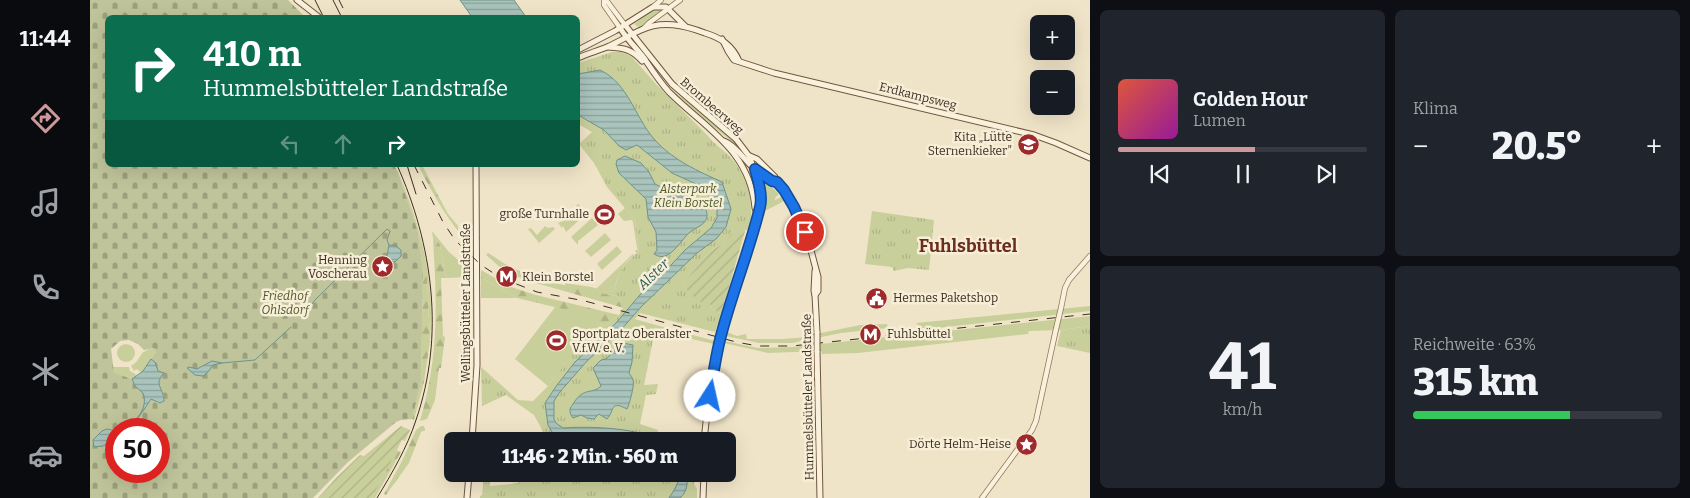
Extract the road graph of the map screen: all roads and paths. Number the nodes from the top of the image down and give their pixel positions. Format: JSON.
{"nodes":[{"id":1,"x":297,"y":0,"type":"edge"},
{"id":2,"x":605,"y":0,"type":"edge"},
{"id":3,"x":661,"y":0,"type":"edge"},
{"id":4,"x":680,"y":0,"type":"edge"},
{"id":5,"x":653,"y":6,"type":"junction"},
{"id":6,"x":668,"y":9,"type":"junction"},
{"id":7,"x":316,"y":15,"type":"edge"},
{"id":8,"x":625,"y":25,"type":"junction"},
{"id":9,"x":685,"y":26,"type":"junction"},
{"id":10,"x":620,"y":28,"type":"junction"},
{"id":11,"x":643,"y":29,"type":"junction"},
{"id":12,"x":632,"y":34,"type":"junction"},
{"id":13,"x":627,"y":38,"type":"junction"},
{"id":14,"x":607,"y":47,"type":"junction"},
{"id":15,"x":580,"y":49,"type":"edge"},
{"id":16,"x":580,"y":57,"type":"edge"},
{"id":17,"x":648,"y":65,"type":"junction"},
{"id":18,"x":724,"y":140,"type":"junction"},
{"id":19,"x":749,"y":156,"type":"junction"},
{"id":20,"x":1090,"y":158,"type":"edge"},
{"id":21,"x":476,"y":167,"type":"edge"},
{"id":22,"x":755,"y":169,"type":"junction"},
{"id":23,"x":777,"y":182,"type":"junction"},
{"id":24,"x":758,"y":213,"type":"junction"},
{"id":25,"x":1090,"y":256,"type":"edge"},
{"id":26,"x":473,"y":432,"type":"edge"},
{"id":27,"x":705,"y":432,"type":"edge"},
{"id":28,"x":468,"y":482,"type":"edge"},
{"id":29,"x":704,"y":482,"type":"edge"},
{"id":30,"x":467,"y":498,"type":"edge"},
{"id":31,"x":703,"y":498,"type":"edge"},
{"id":32,"x":820,"y":498,"type":"edge"},
{"id":33,"x":982,"y":498,"type":"edge"}],
"edges":[{"from":1,"to":7,"type":"main road"},
{"from":2,"to":8,"type":"street"},
{"from":2,"to":10,"type":"street"},
{"from":3,"to":5,"type":"street"},
{"from":4,"to":6,"type":"street"},
{"from":5,"to":6,"type":"main road"},
{"from":5,"to":8,"type":"main road"},
{"from":6,"to":9,"type":"main road","name":"Erdkampsweg"},
{"from":6,"to":11,"type":"street"},
{"from":8,"to":10,"type":"main road"},
{"from":8,"to":12,"type":"main road","name":"Brombeerweg"},
{"from":9,"to":11,"type":"main road","name":"Erdkampsweg"},
{"from":9,"to":20,"type":"main road","name":"Erdkampsweg"},
{"from":10,"to":13,"type":"main road","name":"Brombeerweg"},
{"from":10,"to":15,"type":"main road"},
{"from":11,"to":12,"type":"main road","name":"Erdkampsweg"},
{"from":12,"to":13,"type":"main road","name":"Erdkampsweg"},
{"from":12,"to":19,"type":"main road","name":"Brombeerweg"},
{"from":13,"to":14,"type":"main road","name":"Erdkampsweg"},
{"from":13,"to":17,"type":"main road","name":"Brombeerweg"},
{"from":14,"to":16,"type":"main road","name":"Erdkampsweg"},
{"from":14,"to":17,"type":"main road"},
{"from":17,"to":18,"type":"main road","name":"Brombeerweg"},
{"from":18,"to":22,"type":"main road","name":"Hummelsbütteler Landstraße"},
{"from":18,"to":24,"type":"main road","name":"Brombeerweg"},
{"from":19,"to":22,"type":"main road","name":"Brombeerweg"},
{"from":19,"to":23,"type":"main road","name":"Hummelsbütteler Landstraße"},
{"from":21,"to":26,"type":"main road","name":"Wellingsbütteler Landstraße"},
{"from":22,"to":23,"type":"main road","name":"Hummelsbütteler Landstraße"},
{"from":22,"to":24,"type":"main road","name":"Brombeerweg"},
{"from":23,"to":32,"type":"main road","name":"Hummelsbütteler Landstraße","bridge":true},
{"from":24,"to":27,"type":"main road","name":"Brombeerweg"},
{"from":25,"to":33,"type":"street","bridge":true},
{"from":28,"to":30,"type":"main road"},
{"from":29,"to":31,"type":"main road"}]}
